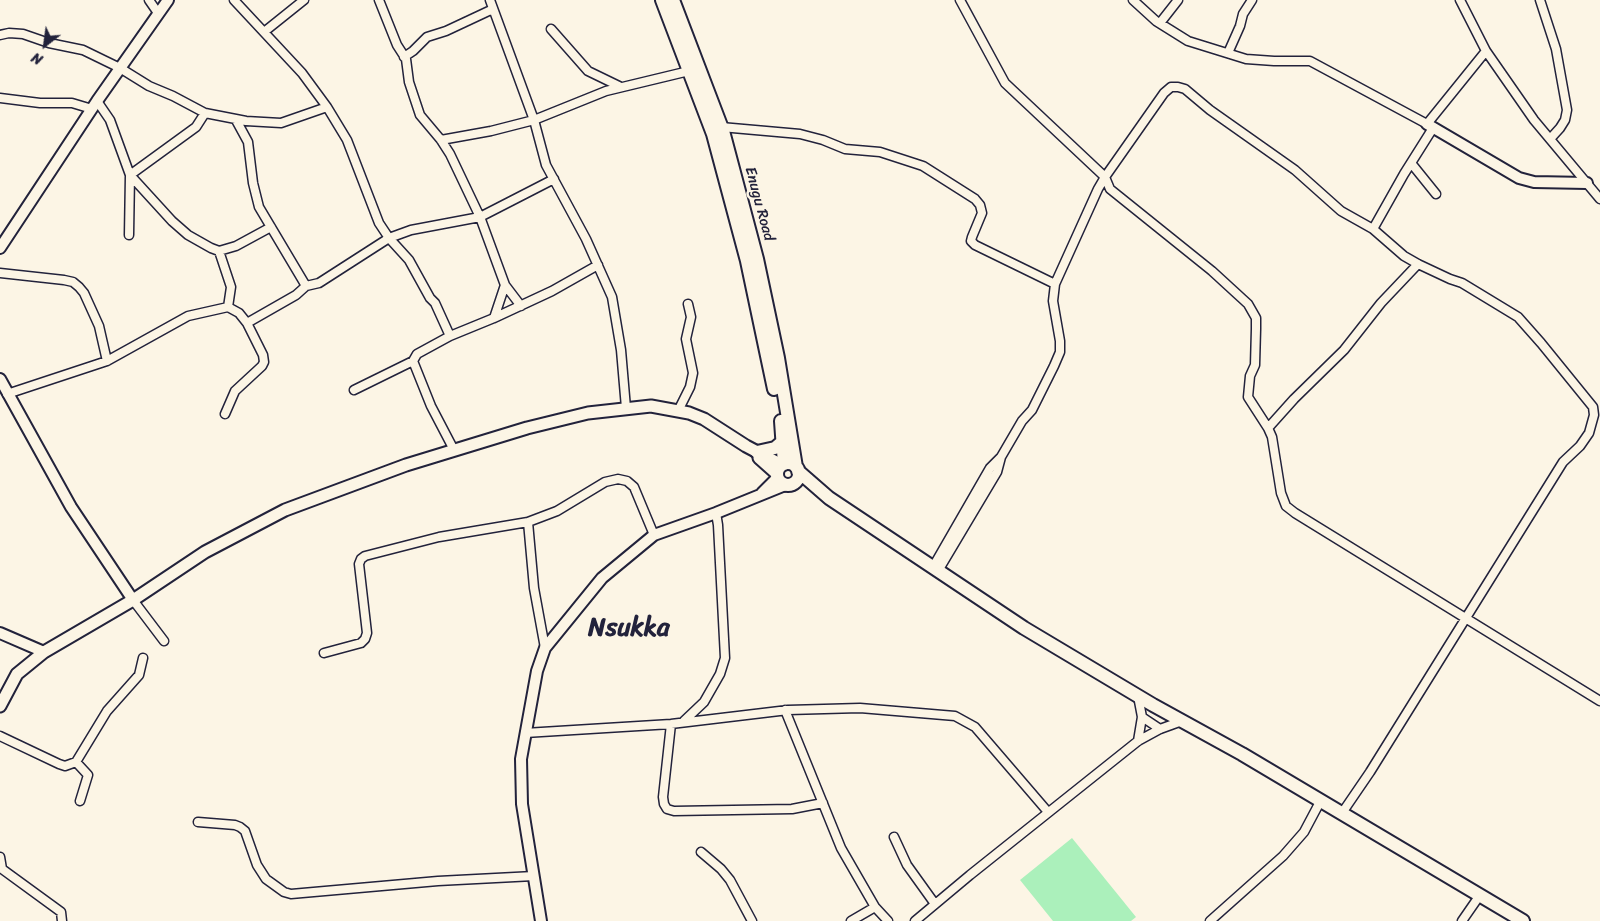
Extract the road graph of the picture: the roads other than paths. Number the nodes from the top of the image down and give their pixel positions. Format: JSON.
{"nodes":[{"id":1,"x":149,"y":0,"type":"edge"},
{"id":2,"x":168,"y":0,"type":"edge"},
{"id":3,"x":234,"y":0,"type":"edge"},
{"id":4,"x":304,"y":0,"type":"edge"},
{"id":5,"x":379,"y":0,"type":"edge"},
{"id":6,"x":490,"y":0,"type":"edge"},
{"id":7,"x":662,"y":0,"type":"edge"},
{"id":8,"x":673,"y":0,"type":"edge"},
{"id":9,"x":960,"y":0,"type":"edge"},
{"id":10,"x":1133,"y":0,"type":"edge"},
{"id":11,"x":1178,"y":0,"type":"edge"},
{"id":12,"x":1252,"y":0,"type":"edge"},
{"id":13,"x":1460,"y":0,"type":"edge"},
{"id":14,"x":1540,"y":0,"type":"edge"},
{"id":15,"x":494,"y":8,"type":"junction"},
{"id":16,"x":158,"y":13,"type":"junction"},
{"id":17,"x":1160,"y":23,"type":"junction"},
{"id":18,"x":551,"y":29,"type":"dead end"},
{"id":19,"x":264,"y":32,"type":"junction"},
{"id":20,"x":0,"y":35,"type":"edge"},
{"id":21,"x":1486,"y":51,"type":"junction"},
{"id":22,"x":1228,"y":53,"type":"junction"},
{"id":23,"x":404,"y":57,"type":"junction"},
{"id":24,"x":120,"y":68,"type":"junction"},
{"id":25,"x":689,"y":72,"type":"junction"},
{"id":26,"x":621,"y":87,"type":"junction"},
{"id":27,"x":0,"y":98,"type":"edge"},
{"id":28,"x":94,"y":105,"type":"junction"},
{"id":29,"x":327,"y":107,"type":"junction"},
{"id":30,"x":206,"y":113,"type":"junction"},
{"id":31,"x":236,"y":120,"type":"junction"},
{"id":32,"x":534,"y":120,"type":"junction"},
{"id":33,"x":1430,"y":126,"type":"junction"},
{"id":34,"x":721,"y":127,"type":"junction"},
{"id":35,"x":1550,"y":139,"type":"junction"},
{"id":36,"x":441,"y":140,"type":"junction"},
{"id":37,"x":1411,"y":163,"type":"junction"},
{"id":38,"x":130,"y":175,"type":"junction"},
{"id":39,"x":1105,"y":177,"type":"junction"},
{"id":40,"x":554,"y":179,"type":"junction"},
{"id":41,"x":1587,"y":183,"type":"junction"},
{"id":42,"x":1098,"y":188,"type":"junction"},
{"id":43,"x":1110,"y":189,"type":"junction"},
{"id":44,"x":1436,"y":194,"type":"dead end"},
{"id":45,"x":1600,"y":199,"type":"edge"},
{"id":46,"x":480,"y":217,"type":"junction"},
{"id":47,"x":271,"y":227,"type":"junction"},
{"id":48,"x":1373,"y":229,"type":"junction"},
{"id":49,"x":129,"y":235,"type":"dead end"},
{"id":50,"x":389,"y":238,"type":"junction"},
{"id":51,"x":0,"y":248,"type":"edge"},
{"id":52,"x":220,"y":250,"type":"junction"},
{"id":53,"x":1418,"y":264,"type":"junction"},
{"id":54,"x":598,"y":265,"type":"junction"},
{"id":55,"x":0,"y":273,"type":"edge"},
{"id":56,"x":1055,"y":284,"type":"junction"},
{"id":57,"x":505,"y":285,"type":"junction"},
{"id":58,"x":306,"y":286,"type":"junction"},
{"id":59,"x":688,"y":304,"type":"dead end"},
{"id":60,"x":521,"y":306,"type":"junction"},
{"id":61,"x":228,"y":307,"type":"junction"},
{"id":62,"x":494,"y":318,"type":"junction"},
{"id":63,"x":247,"y":323,"type":"junction"},
{"id":64,"x":450,"y":336,"type":"junction"},
{"id":65,"x":107,"y":361,"type":"junction"},
{"id":66,"x":413,"y":361,"type":"junction"},
{"id":67,"x":0,"y":379,"type":"edge"},
{"id":68,"x":354,"y":390,"type":"dead end"},
{"id":69,"x":7,"y":394,"type":"junction"},
{"id":70,"x":626,"y":408,"type":"junction"},
{"id":71,"x":678,"y":411,"type":"junction"},
{"id":72,"x":225,"y":414,"type":"dead end"},
{"id":73,"x":1268,"y":428,"type":"junction"},
{"id":74,"x":782,"y":442,"type":"junction"},
{"id":75,"x":752,"y":449,"type":"junction"},
{"id":76,"x":454,"y":450,"type":"junction"},
{"id":77,"x":786,"y":474,"type":"junction"},
{"id":78,"x":716,"y":513,"type":"junction"},
{"id":79,"x":528,"y":522,"type":"junction"},
{"id":80,"x":654,"y":534,"type":"junction"},
{"id":81,"x":936,"y":569,"type":"junction"},
{"id":82,"x":133,"y":600,"type":"junction"},
{"id":83,"x":1465,"y":618,"type":"junction"},
{"id":84,"x":0,"y":633,"type":"edge"},
{"id":85,"x":164,"y":641,"type":"dead end"},
{"id":86,"x":545,"y":648,"type":"junction"},
{"id":87,"x":44,"y":652,"type":"junction"},
{"id":88,"x":324,"y":653,"type":"dead end"},
{"id":89,"x":143,"y":658,"type":"dead end"},
{"id":90,"x":1138,"y":696,"type":"junction"},
{"id":91,"x":1600,"y":701,"type":"edge"},
{"id":92,"x":704,"y":702,"type":"junction"},
{"id":93,"x":1154,"y":705,"type":"junction"},
{"id":94,"x":0,"y":706,"type":"edge"},
{"id":95,"x":785,"y":710,"type":"junction"},
{"id":96,"x":1166,"y":712,"type":"junction"},
{"id":97,"x":1142,"y":717,"type":"junction"},
{"id":98,"x":707,"y":719,"type":"junction"},
{"id":99,"x":684,"y":721,"type":"junction"},
{"id":100,"x":1182,"y":721,"type":"junction"},
{"id":101,"x":671,"y":724,"type":"junction"},
{"id":102,"x":1160,"y":729,"type":"junction"},
{"id":103,"x":524,"y":734,"type":"junction"},
{"id":104,"x":0,"y":736,"type":"edge"},
{"id":105,"x":1138,"y":741,"type":"junction"},
{"id":106,"x":76,"y":762,"type":"junction"},
{"id":107,"x":1321,"y":800,"type":"junction"},
{"id":108,"x":80,"y":801,"type":"dead end"},
{"id":109,"x":823,"y":803,"type":"junction"},
{"id":110,"x":1048,"y":812,"type":"junction"},
{"id":111,"x":1342,"y":813,"type":"junction"},
{"id":112,"x":198,"y":822,"type":"dead end"},
{"id":113,"x":894,"y":837,"type":"dead end"},
{"id":114,"x":701,"y":852,"type":"dead end"},
{"id":115,"x":0,"y":857,"type":"edge"},
{"id":116,"x":534,"y":876,"type":"junction"},
{"id":117,"x":1480,"y":895,"type":"junction"},
{"id":118,"x":935,"y":904,"type":"junction"},
{"id":119,"x":875,"y":907,"type":"junction"},
{"id":120,"x":62,"y":921,"type":"edge"},
{"id":121,"x":541,"y":921,"type":"edge"},
{"id":122,"x":752,"y":921,"type":"edge"},
{"id":123,"x":851,"y":921,"type":"edge"},
{"id":124,"x":888,"y":921,"type":"edge"},
{"id":125,"x":915,"y":921,"type":"edge"},
{"id":126,"x":1210,"y":921,"type":"edge"},
{"id":127,"x":1462,"y":921,"type":"edge"},
{"id":128,"x":1523,"y":921,"type":"edge"}],
"edges":[{"from":1,"to":16,"type":"street"},
{"from":2,"to":16,"type":"street"},
{"from":3,"to":19,"type":"street"},
{"from":4,"to":19,"type":"street"},
{"from":5,"to":23,"type":"street"},
{"from":6,"to":15,"type":"street"},
{"from":7,"to":25,"type":"main road"},
{"from":8,"to":34,"type":"main road","name":"Enugu Road"},
{"from":9,"to":39,"type":"street"},
{"from":10,"to":17,"type":"street"},
{"from":11,"to":17,"type":"street"},
{"from":12,"to":22,"type":"street"},
{"from":13,"to":21,"type":"street"},
{"from":14,"to":35,"type":"street"},
{"from":15,"to":23,"type":"street"},
{"from":15,"to":32,"type":"street"},
{"from":16,"to":24,"type":"street"},
{"from":17,"to":22,"type":"street"},
{"from":18,"to":26,"type":"street"},
{"from":19,"to":29,"type":"street"},
{"from":20,"to":24,"type":"street"},
{"from":21,"to":33,"type":"street"},
{"from":21,"to":35,"type":"street"},
{"from":22,"to":33,"type":"street"},
{"from":23,"to":36,"type":"street"},
{"from":24,"to":28,"type":"street"},
{"from":24,"to":30,"type":"street"},
{"from":25,"to":26,"type":"street"},
{"from":25,"to":74,"type":"main road"},
{"from":26,"to":32,"type":"street"},
{"from":27,"to":28,"type":"street"},
{"from":28,"to":38,"type":"street"},
{"from":28,"to":51,"type":"street"},
{"from":29,"to":31,"type":"street"},
{"from":29,"to":50,"type":"street"},
{"from":30,"to":31,"type":"street"},
{"from":30,"to":38,"type":"street"},
{"from":31,"to":47,"type":"street"},
{"from":32,"to":36,"type":"street"},
{"from":32,"to":40,"type":"street"},
{"from":33,"to":37,"type":"street"},
{"from":33,"to":41,"type":"street"},
{"from":34,"to":56,"type":"street"},
{"from":34,"to":77,"type":"main road","name":"Enugu Road"},
{"from":35,"to":41,"type":"street"},
{"from":36,"to":46,"type":"street"},
{"from":37,"to":44,"type":"street"},
{"from":37,"to":48,"type":"street"},
{"from":38,"to":49,"type":"street"},
{"from":38,"to":52,"type":"street"},
{"from":39,"to":42,"type":"street"},
{"from":39,"to":43,"type":"street"},
{"from":39,"to":48,"type":"street"},
{"from":40,"to":46,"type":"street"},
{"from":40,"to":54,"type":"street"},
{"from":41,"to":45,"type":"street"},
{"from":42,"to":43,"type":"street"},
{"from":42,"to":56,"type":"street"},
{"from":43,"to":73,"type":"street"},
{"from":46,"to":50,"type":"street"},
{"from":46,"to":57,"type":"street"},
{"from":47,"to":52,"type":"street"},
{"from":47,"to":58,"type":"street"},
{"from":48,"to":53,"type":"street"},
{"from":50,"to":58,"type":"street"},
{"from":50,"to":64,"type":"street"},
{"from":52,"to":61,"type":"street"},
{"from":53,"to":73,"type":"street"},
{"from":53,"to":83,"type":"street"},
{"from":54,"to":60,"type":"street"},
{"from":54,"to":70,"type":"street"},
{"from":55,"to":65,"type":"street"},
{"from":56,"to":81,"type":"street"},
{"from":57,"to":60,"type":"street"},
{"from":57,"to":62,"type":"street"},
{"from":58,"to":63,"type":"street"},
{"from":59,"to":71,"type":"street"},
{"from":60,"to":62,"type":"street"},
{"from":61,"to":63,"type":"street"},
{"from":61,"to":65,"type":"street"},
{"from":62,"to":64,"type":"street"},
{"from":63,"to":72,"type":"street"},
{"from":64,"to":66,"type":"street"},
{"from":65,"to":69,"type":"street"},
{"from":66,"to":68,"type":"street"},
{"from":66,"to":76,"type":"street"},
{"from":67,"to":69,"type":"street"},
{"from":69,"to":82,"type":"street"},
{"from":70,"to":71,"type":"main road"},
{"from":70,"to":76,"type":"main road"},
{"from":71,"to":75,"type":"main road"},
{"from":73,"to":83,"type":"street"},
{"from":74,"to":75,"type":"main road"},
{"from":74,"to":77,"type":"main road"},
{"from":75,"to":77,"type":"main road"},
{"from":76,"to":82,"type":"main road"},
{"from":77,"to":78,"type":"street"},
{"from":77,"to":81,"type":"main road"},
{"from":78,"to":80,"type":"street"},
{"from":78,"to":92,"type":"street"},
{"from":79,"to":80,"type":"street"},
{"from":79,"to":86,"type":"street"},
{"from":79,"to":88,"type":"street"},
{"from":80,"to":86,"type":"street"},
{"from":81,"to":90,"type":"main road"},
{"from":82,"to":85,"type":"street"},
{"from":82,"to":87,"type":"main road"},
{"from":83,"to":91,"type":"street"},
{"from":83,"to":111,"type":"street"},
{"from":84,"to":87,"type":"street"},
{"from":86,"to":103,"type":"street"},
{"from":87,"to":94,"type":"main road"},
{"from":89,"to":106,"type":"street"},
{"from":90,"to":93,"type":"main road"},
{"from":90,"to":97,"type":"street"},
{"from":92,"to":98,"type":"street"},
{"from":92,"to":99,"type":"street"},
{"from":93,"to":96,"type":"main road"},
{"from":93,"to":97,"type":"street"},
{"from":95,"to":98,"type":"street"},
{"from":95,"to":109,"type":"street"},
{"from":95,"to":110,"type":"street"},
{"from":96,"to":100,"type":"main road"},
{"from":96,"to":102,"type":"street"},
{"from":97,"to":102,"type":"street"},
{"from":97,"to":105,"type":"street"},
{"from":98,"to":99,"type":"street"},
{"from":99,"to":101,"type":"street"},
{"from":100,"to":102,"type":"street"},
{"from":100,"to":107,"type":"main road"},
{"from":101,"to":103,"type":"street"},
{"from":101,"to":109,"type":"street"},
{"from":102,"to":105,"type":"street"},
{"from":103,"to":116,"type":"street"},
{"from":104,"to":106,"type":"street"},
{"from":105,"to":110,"type":"street"},
{"from":106,"to":108,"type":"street"},
{"from":107,"to":111,"type":"main road"},
{"from":107,"to":126,"type":"street"},
{"from":109,"to":119,"type":"street"},
{"from":110,"to":118,"type":"street"},
{"from":111,"to":117,"type":"main road"},
{"from":112,"to":116,"type":"street"},
{"from":113,"to":118,"type":"street"},
{"from":114,"to":122,"type":"street"},
{"from":115,"to":120,"type":"street"},
{"from":116,"to":121,"type":"street"},
{"from":117,"to":127,"type":"street"},
{"from":117,"to":128,"type":"main road"},
{"from":118,"to":125,"type":"street"},
{"from":119,"to":123,"type":"street"},
{"from":119,"to":124,"type":"street"}]}
